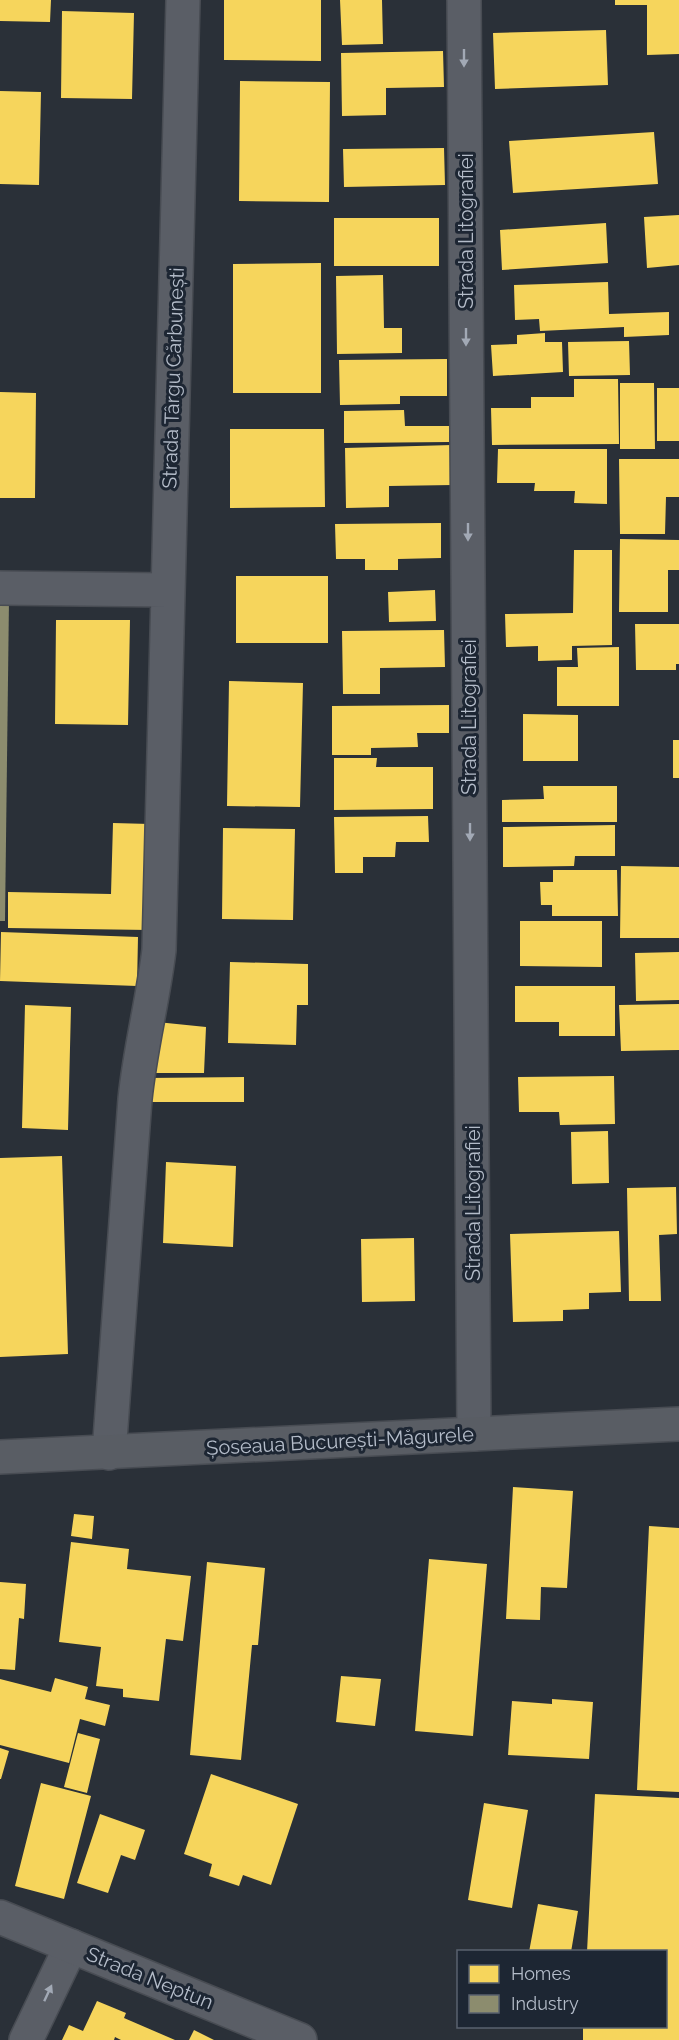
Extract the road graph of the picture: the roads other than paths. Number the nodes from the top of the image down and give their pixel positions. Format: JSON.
{"nodes":[{"id":1,"x":183,"y":0,"type":"edge"},
{"id":2,"x":464,"y":0,"type":"edge"},
{"id":3,"x":0,"y":588,"type":"edge"},
{"id":4,"x":167,"y":590,"type":"junction"},
{"id":5,"x":679,"y":1424,"type":"edge"},
{"id":6,"x":474,"y":1434,"type":"junction"},
{"id":7,"x":109,"y":1453,"type":"junction"},
{"id":8,"x":0,"y":1457,"type":"edge"},
{"id":9,"x":0,"y":1917,"type":"edge"},
{"id":10,"x":71,"y":1946,"type":"junction"},
{"id":11,"x":26,"y":2040,"type":"edge"},
{"id":12,"x":300,"y":2040,"type":"edge"}],
"edges":[{"from":1,"to":4,"type":"street","name":"Strada Târgu Cărbunești"},
{"from":2,"to":6,"type":"street","name":"Strada Litografiei","one_way":true},
{"from":3,"to":4,"type":"street"},
{"from":4,"to":7,"type":"street","name":"Strada Târgu Cărbunești"},
{"from":5,"to":6,"type":"main road","name":"Șoseaua București-Măgurele"},
{"from":6,"to":7,"type":"main road","name":"Șoseaua București-Măgurele"},
{"from":7,"to":8,"type":"main road","name":"Șoseaua București-Măgurele"},
{"from":9,"to":10,"type":"street","name":"Strada Neptun"},
{"from":11,"to":10,"type":"street","one_way":true},
{"from":10,"to":12,"type":"street","name":"Strada Neptun"}]}
